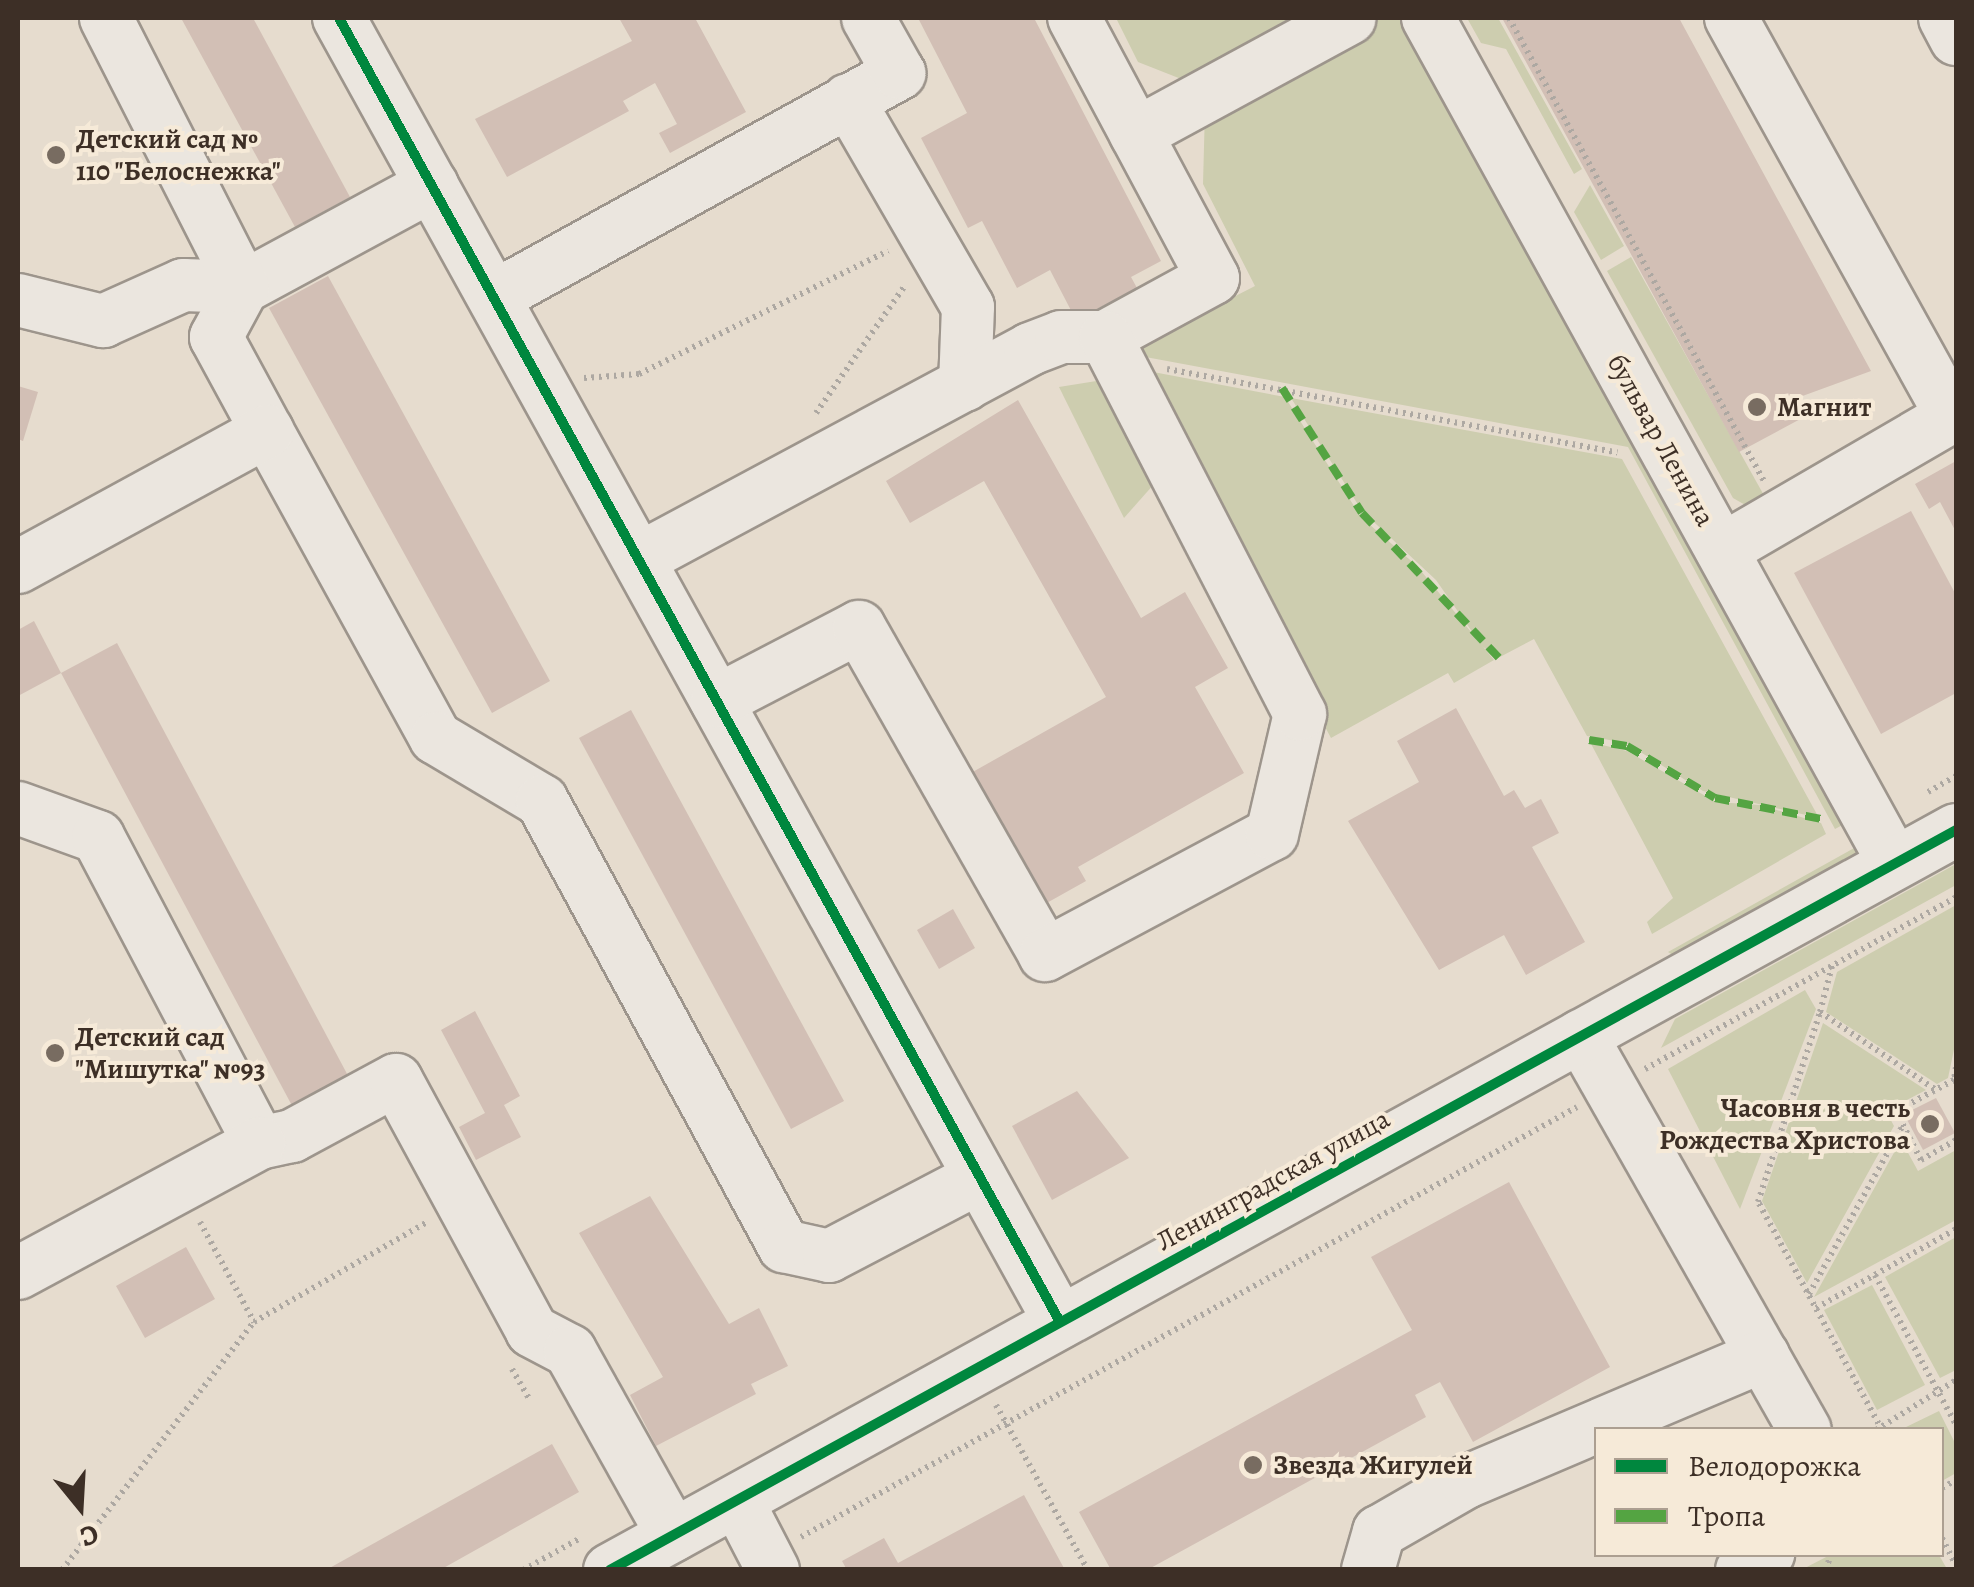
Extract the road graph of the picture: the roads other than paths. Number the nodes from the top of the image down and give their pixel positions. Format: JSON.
{"nodes":[{"id":1,"x":106,"y":18,"type":"edge"},
{"id":2,"x":340,"y":18,"type":"edge"},
{"id":3,"x":868,"y":18,"type":"edge"},
{"id":4,"x":1074,"y":18,"type":"edge"},
{"id":5,"x":1350,"y":18,"type":"edge"},
{"id":6,"x":1428,"y":18,"type":"edge"},
{"id":7,"x":1731,"y":18,"type":"edge"},
{"id":8,"x":1945,"y":18,"type":"edge"},
{"id":9,"x":1956,"y":39,"type":"edge"},
{"id":10,"x":848,"y":100,"type":"junction"},
{"id":11,"x":1136,"y":134,"type":"junction"},
{"id":12,"x":432,"y":186,"type":"junction"},
{"id":13,"x":243,"y":287,"type":"junction"},
{"id":14,"x":494,"y":297,"type":"junction"},
{"id":15,"x":18,"y":300,"type":"edge"},
{"id":16,"x":968,"y":308,"type":"junction"},
{"id":17,"x":1111,"y":348,"type":"junction"},
{"id":18,"x":1030,"y":349,"type":"junction"},
{"id":19,"x":964,"y":385,"type":"junction"},
{"id":20,"x":1954,"y":415,"type":"edge"},
{"id":21,"x":266,"y":431,"type":"junction"},
{"id":22,"x":1722,"y":550,"type":"junction"},
{"id":23,"x":639,"y":559,"type":"junction"},
{"id":24,"x":18,"y":567,"type":"edge"},
{"id":25,"x":717,"y":701,"type":"junction"},
{"id":26,"x":18,"y":808,"type":"edge"},
{"id":27,"x":1945,"y":809,"type":"edge"},
{"id":28,"x":1894,"y":863,"type":"junction"},
{"id":29,"x":1582,"y":1036,"type":"junction"},
{"id":30,"x":259,"y":1143,"type":"junction"},
{"id":31,"x":980,"y":1177,"type":"junction"},
{"id":32,"x":18,"y":1273,"type":"edge"},
{"id":33,"x":1060,"y":1322,"type":"junction"},
{"id":34,"x":1763,"y":1356,"type":"junction"},
{"id":35,"x":1596,"y":1427,"type":"edge"},
{"id":36,"x":1803,"y":1427,"type":"edge"},
{"id":37,"x":1594,"y":1428,"type":"edge"},
{"id":38,"x":672,"y":1535,"type":"junction"},
{"id":39,"x":610,"y":1570,"type":"edge"},
{"id":40,"x":1368,"y":1570,"type":"edge"}],
"edges":[{"from":1,"to":13,"type":"street"},
{"from":2,"to":12,"type":"street"},
{"from":3,"to":10,"type":"street"},
{"from":4,"to":11,"type":"street"},
{"from":5,"to":11,"type":"street"},
{"from":6,"to":22,"type":"street","name":"бульвар Ленина"},
{"from":7,"to":20,"type":"street"},
{"from":8,"to":9,"type":"street"},
{"from":10,"to":14,"type":"street"},
{"from":10,"to":16,"type":"street"},
{"from":11,"to":17,"type":"street"},
{"from":12,"to":13,"type":"street"},
{"from":12,"to":14,"type":"street"},
{"from":13,"to":15,"type":"street"},
{"from":13,"to":21,"type":"street"},
{"from":14,"to":23,"type":"street"},
{"from":16,"to":18,"type":"street"},
{"from":16,"to":19,"type":"street"},
{"from":17,"to":18,"type":"street"},
{"from":17,"to":25,"type":"street"},
{"from":18,"to":19,"type":"street"},
{"from":19,"to":23,"type":"street"},
{"from":20,"to":22,"type":"street"},
{"from":21,"to":24,"type":"street"},
{"from":21,"to":31,"type":"street"},
{"from":22,"to":28,"type":"street","name":"бульвар Ленина"},
{"from":23,"to":25,"type":"street"},
{"from":25,"to":31,"type":"street"},
{"from":26,"to":30,"type":"street"},
{"from":27,"to":28,"type":"street","name":"Ленинградская улица"},
{"from":28,"to":29,"type":"street","name":"Ленинградская улица"},
{"from":29,"to":33,"type":"street","name":"Ленинградская улица"},
{"from":29,"to":34,"type":"street"},
{"from":30,"to":32,"type":"street"},
{"from":30,"to":38,"type":"street"},
{"from":31,"to":33,"type":"street"},
{"from":33,"to":38,"type":"street","name":"Ленинградская улица"},
{"from":34,"to":35,"type":"street"},
{"from":34,"to":36,"type":"street"},
{"from":37,"to":40,"type":"street"},
{"from":38,"to":39,"type":"street","name":"Ленинградская улица"}]}
